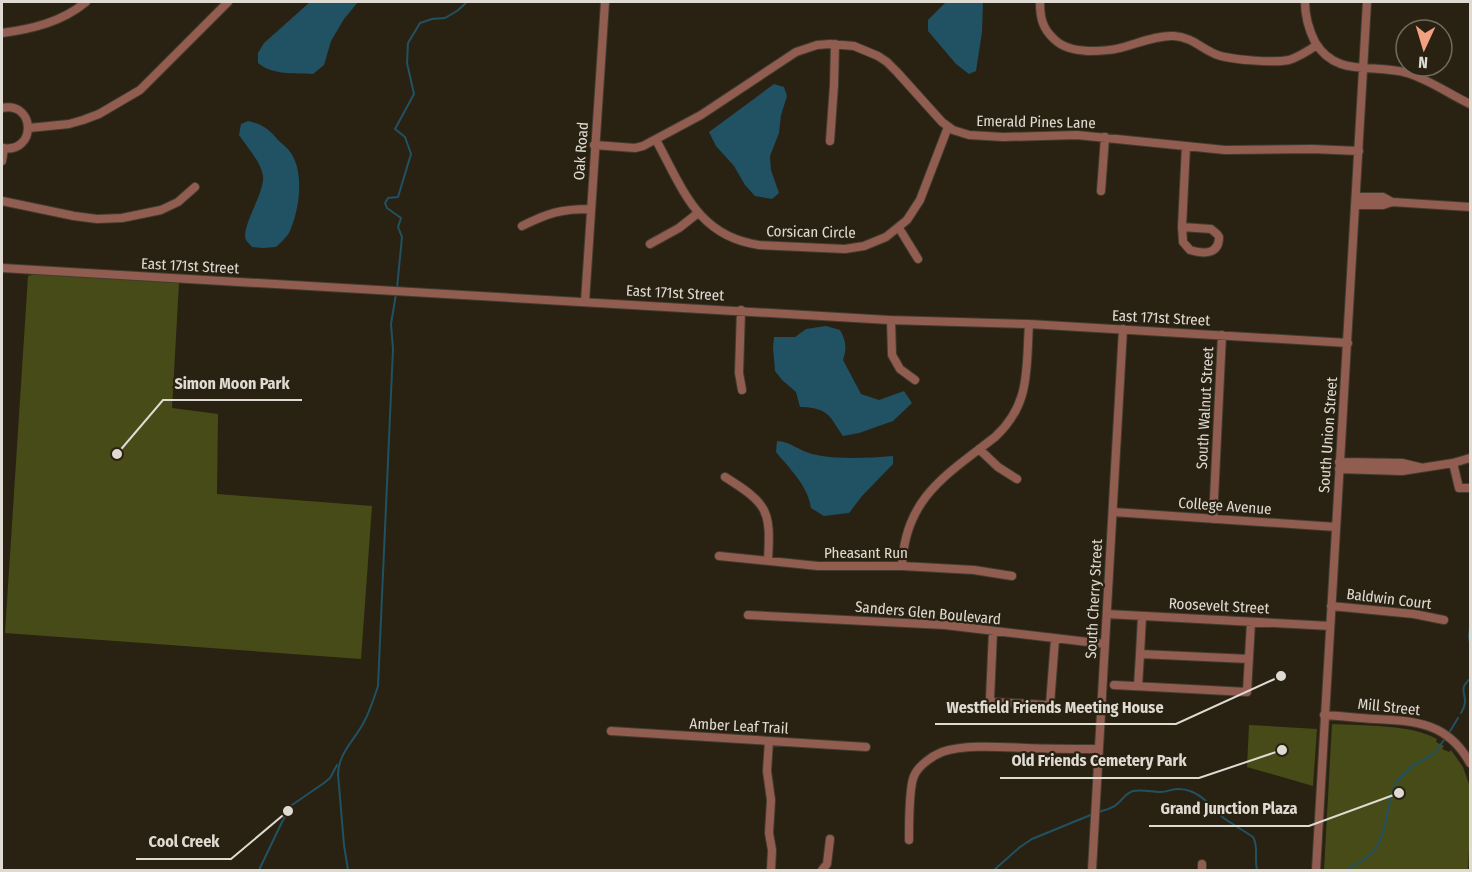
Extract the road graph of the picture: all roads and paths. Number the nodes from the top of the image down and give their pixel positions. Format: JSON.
{"nodes":[{"id":1,"x":86,"y":2,"type":"edge"},
{"id":2,"x":228,"y":2,"type":"edge"},
{"id":3,"x":604,"y":2,"type":"edge"},
{"id":4,"x":1040,"y":2,"type":"edge"},
{"id":5,"x":1305,"y":2,"type":"edge"},
{"id":6,"x":1367,"y":2,"type":"edge"},
{"id":7,"x":2,"y":33,"type":"edge"},
{"id":8,"x":835,"y":44,"type":"junction"},
{"id":9,"x":1317,"y":45,"type":"junction"},
{"id":10,"x":1363,"y":67,"type":"junction"},
{"id":11,"x":1470,"y":104,"type":"edge"},
{"id":12,"x":2,"y":108,"type":"edge"},
{"id":13,"x":948,"y":127,"type":"junction"},
{"id":14,"x":28,"y":128,"type":"junction"},
{"id":15,"x":1105,"y":137,"type":"junction"},
{"id":16,"x":656,"y":140,"type":"junction"},
{"id":17,"x":830,"y":141,"type":"dead end"},
{"id":18,"x":594,"y":145,"type":"junction"},
{"id":19,"x":1186,"y":146,"type":"junction"},
{"id":20,"x":3,"y":148,"type":"edge"},
{"id":21,"x":1359,"y":151,"type":"junction"},
{"id":22,"x":2,"y":161,"type":"edge"},
{"id":23,"x":195,"y":188,"type":"dead end"},
{"id":24,"x":1101,"y":190,"type":"dead end"},
{"id":25,"x":2,"y":201,"type":"edge"},
{"id":26,"x":1356,"y":201,"type":"junction"},
{"id":27,"x":1470,"y":207,"type":"edge"},
{"id":28,"x":590,"y":209,"type":"junction"},
{"id":29,"x":698,"y":213,"type":"junction"},
{"id":30,"x":522,"y":226,"type":"dead end"},
{"id":31,"x":1182,"y":227,"type":"junction"},
{"id":32,"x":899,"y":228,"type":"junction"},
{"id":33,"x":650,"y":244,"type":"dead end"},
{"id":34,"x":918,"y":259,"type":"dead end"},
{"id":35,"x":2,"y":268,"type":"edge"},
{"id":36,"x":585,"y":302,"type":"junction"},
{"id":37,"x":741,"y":310,"type":"junction"},
{"id":38,"x":891,"y":320,"type":"junction"},
{"id":39,"x":1029,"y":324,"type":"junction"},
{"id":40,"x":1124,"y":329,"type":"junction"},
{"id":41,"x":1222,"y":335,"type":"junction"},
{"id":42,"x":1347,"y":343,"type":"junction"},
{"id":43,"x":915,"y":380,"type":"dead end"},
{"id":44,"x":742,"y":390,"type":"dead end"},
{"id":45,"x":980,"y":449,"type":"junction"},
{"id":46,"x":1470,"y":458,"type":"edge"},
{"id":47,"x":1453,"y":463,"type":"junction"},
{"id":48,"x":1339,"y":466,"type":"junction"},
{"id":49,"x":725,"y":477,"type":"dead end"},
{"id":50,"x":1017,"y":479,"type":"dead end"},
{"id":51,"x":1470,"y":488,"type":"edge"},
{"id":52,"x":1113,"y":512,"type":"junction"},
{"id":53,"x":1213,"y":519,"type":"junction"},
{"id":54,"x":1336,"y":527,"type":"junction"},
{"id":55,"x":719,"y":556,"type":"dead end"},
{"id":56,"x":768,"y":560,"type":"junction"},
{"id":57,"x":902,"y":566,"type":"junction"},
{"id":58,"x":1012,"y":576,"type":"dead end"},
{"id":59,"x":1331,"y":606,"type":"junction"},
{"id":60,"x":1107,"y":614,"type":"junction"},
{"id":61,"x":748,"y":615,"type":"dead end"},
{"id":62,"x":1142,"y":616,"type":"junction"},
{"id":63,"x":1444,"y":620,"type":"dead end"},
{"id":64,"x":1251,"y":622,"type":"junction"},
{"id":65,"x":1330,"y":626,"type":"junction"},
{"id":66,"x":993,"y":631,"type":"junction"},
{"id":67,"x":1055,"y":639,"type":"junction"},
{"id":68,"x":1105,"y":644,"type":"junction"},
{"id":69,"x":1140,"y":654,"type":"junction"},
{"id":70,"x":1249,"y":659,"type":"junction"},
{"id":71,"x":1114,"y":685,"type":"dead end"},
{"id":72,"x":1138,"y":686,"type":"junction"},
{"id":73,"x":1324,"y":715,"type":"junction"},
{"id":74,"x":611,"y":731,"type":"dead end"},
{"id":75,"x":769,"y":741,"type":"junction"},
{"id":76,"x":866,"y":747,"type":"dead end"},
{"id":77,"x":1099,"y":749,"type":"junction"},
{"id":78,"x":1470,"y":763,"type":"edge"},
{"id":79,"x":830,"y":839,"type":"dead end"},
{"id":80,"x":909,"y":840,"type":"dead end"},
{"id":81,"x":771,"y":870,"type":"edge"},
{"id":82,"x":822,"y":870,"type":"edge"},
{"id":83,"x":1092,"y":870,"type":"edge"},
{"id":84,"x":1316,"y":870,"type":"edge"}],
"edges":[{"from":1,"to":7,"type":"street"},
{"from":2,"to":14,"type":"street"},
{"from":3,"to":18,"type":"street","name":"Oak Road"},
{"from":4,"to":9,"type":"street"},
{"from":5,"to":9,"type":"street"},
{"from":6,"to":10,"type":"street","name":"South Union Street"},
{"from":8,"to":13,"type":"street","name":"Emerald Pines Lane"},
{"from":8,"to":16,"type":"street","name":"Emerald Pines Lane"},
{"from":8,"to":17,"type":"street"},
{"from":9,"to":10,"type":"street"},
{"from":10,"to":11,"type":"street"},
{"from":10,"to":21,"type":"street","name":"South Union Street"},
{"from":12,"to":14,"type":"street"},
{"from":13,"to":15,"type":"street","name":"Emerald Pines Lane"},
{"from":13,"to":32,"type":"street","name":"Corsican Circle"},
{"from":14,"to":20,"type":"street"},
{"from":15,"to":19,"type":"street","name":"Emerald Pines Lane"},
{"from":15,"to":24,"type":"street"},
{"from":16,"to":18,"type":"street","name":"Emerald Pines Lane"},
{"from":16,"to":29,"type":"street","name":"Corsican Circle"},
{"from":18,"to":28,"type":"street","name":"Oak Road"},
{"from":19,"to":21,"type":"street","name":"Emerald Pines Lane"},
{"from":19,"to":31,"type":"street"},
{"from":20,"to":22,"type":"street"},
{"from":21,"to":26,"type":"street","name":"South Union Street"},
{"from":23,"to":25,"type":"street"},
{"from":26,"to":27,"type":"street"},
{"from":26,"to":42,"type":"street","name":"South Union Street"},
{"from":28,"to":30,"type":"street"},
{"from":28,"to":36,"type":"street","name":"Oak Road"},
{"from":29,"to":32,"type":"street","name":"Corsican Circle"},
{"from":29,"to":33,"type":"street"},
{"from":31,"to":31,"type":"street"},
{"from":32,"to":34,"type":"street"},
{"from":35,"to":36,"type":"street","name":"East 171st Street"},
{"from":36,"to":37,"type":"street","name":"East 171st Street"},
{"from":37,"to":38,"type":"street","name":"East 171st Street"},
{"from":37,"to":44,"type":"street"},
{"from":38,"to":39,"type":"street","name":"East 171st Street"},
{"from":38,"to":43,"type":"street"},
{"from":39,"to":40,"type":"street","name":"East 171st Street"},
{"from":39,"to":45,"type":"street"},
{"from":40,"to":41,"type":"street","name":"East 171st Street"},
{"from":40,"to":52,"type":"street","name":"South Cherry Street"},
{"from":41,"to":42,"type":"street","name":"East 171st Street"},
{"from":41,"to":53,"type":"street","name":"South Walnut Street"},
{"from":42,"to":48,"type":"street","name":"South Union Street"},
{"from":45,"to":50,"type":"street"},
{"from":45,"to":57,"type":"street"},
{"from":46,"to":47,"type":"street"},
{"from":47,"to":48,"type":"street"},
{"from":47,"to":51,"type":"street"},
{"from":48,"to":54,"type":"street","name":"South Union Street"},
{"from":49,"to":56,"type":"street"},
{"from":52,"to":53,"type":"street","name":"College Avenue"},
{"from":52,"to":60,"type":"street","name":"South Cherry Street"},
{"from":53,"to":54,"type":"street","name":"College Avenue"},
{"from":54,"to":59,"type":"street","name":"South Union Street"},
{"from":55,"to":56,"type":"street","name":"Pheasant Run"},
{"from":56,"to":57,"type":"street","name":"Pheasant Run"},
{"from":57,"to":58,"type":"street","name":"Pheasant Run"},
{"from":59,"to":63,"type":"street","name":"Baldwin Court"},
{"from":59,"to":65,"type":"street","name":"South Union Street"},
{"from":60,"to":62,"type":"street","name":"Roosevelt Street"},
{"from":60,"to":68,"type":"street","name":"South Cherry Street"},
{"from":61,"to":66,"type":"street","name":"Sanders Glen Boulevard"},
{"from":62,"to":64,"type":"street","name":"Roosevelt Street"},
{"from":62,"to":69,"type":"street"},
{"from":64,"to":65,"type":"street","name":"Roosevelt Street"},
{"from":64,"to":70,"type":"street"},
{"from":65,"to":73,"type":"street","name":"South Union Street"},
{"from":66,"to":67,"type":"street","name":"Sanders Glen Boulevard"},
{"from":66,"to":67,"type":"street"},
{"from":67,"to":68,"type":"street","name":"Sanders Glen Boulevard"},
{"from":68,"to":77,"type":"street","name":"South Cherry Street"},
{"from":69,"to":70,"type":"street"},
{"from":69,"to":72,"type":"street"},
{"from":70,"to":72,"type":"street"},
{"from":71,"to":72,"type":"street"},
{"from":73,"to":78,"type":"street","name":"Mill Street"},
{"from":73,"to":84,"type":"street","name":"South Union Street"},
{"from":74,"to":75,"type":"street","name":"Amber Leaf Trail"},
{"from":75,"to":76,"type":"street","name":"Amber Leaf Trail"},
{"from":75,"to":81,"type":"street"},
{"from":77,"to":80,"type":"street"},
{"from":77,"to":83,"type":"street","name":"South Cherry Street"},
{"from":79,"to":82,"type":"street"}]}
